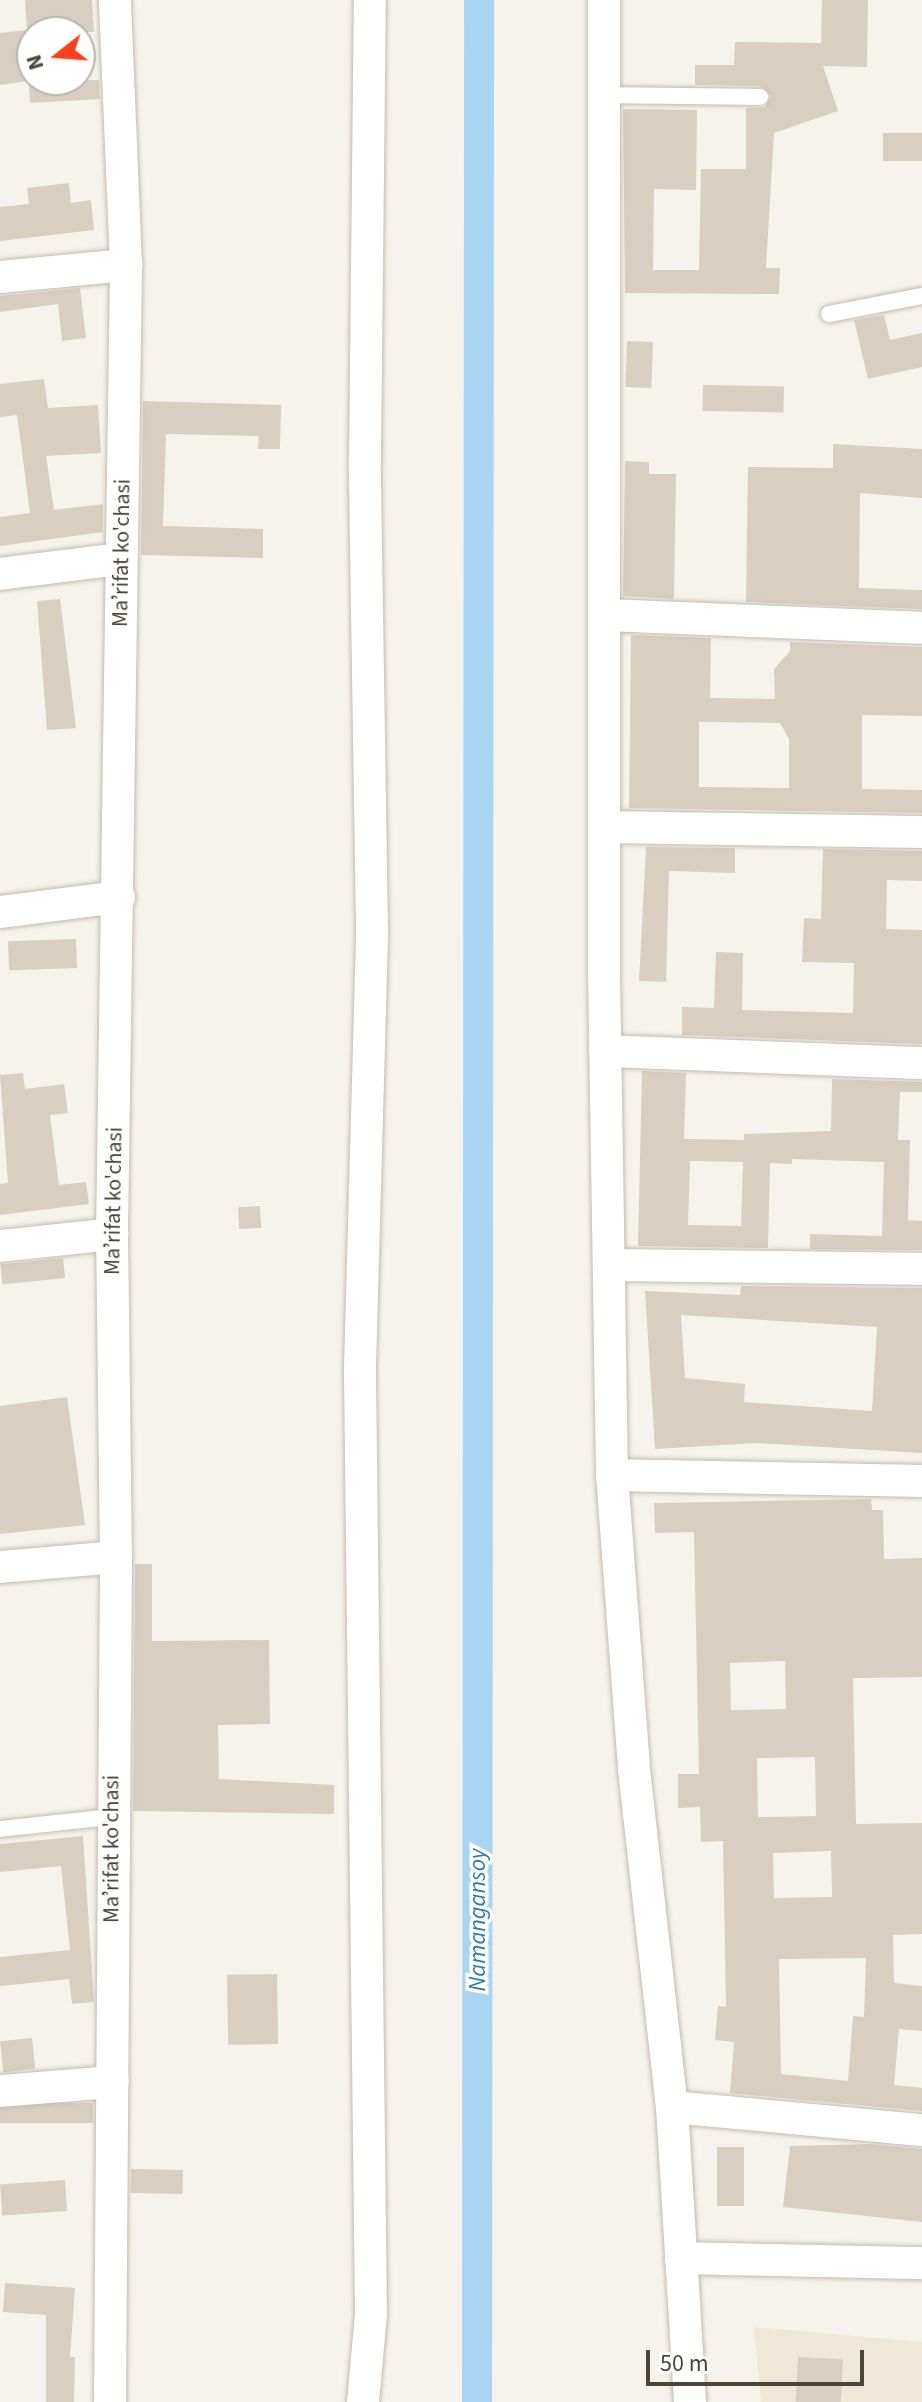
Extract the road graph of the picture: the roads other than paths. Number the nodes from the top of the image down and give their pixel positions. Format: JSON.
{"nodes":[{"id":1,"x":115,"y":0,"type":"edge"},
{"id":2,"x":370,"y":0,"type":"edge"},
{"id":3,"x":604,"y":0,"type":"edge"},
{"id":4,"x":604,"y":95,"type":"junction"},
{"id":5,"x":760,"y":97,"type":"dead end"},
{"id":6,"x":126,"y":265,"type":"junction"},
{"id":7,"x":0,"y":277,"type":"edge"},
{"id":8,"x":922,"y":296,"type":"edge"},
{"id":9,"x":829,"y":314,"type":"dead end"},
{"id":10,"x":121,"y":559,"type":"junction"},
{"id":11,"x":0,"y":574,"type":"edge"},
{"id":12,"x":604,"y":615,"type":"junction"},
{"id":13,"x":922,"y":628,"type":"edge"},
{"id":14,"x":604,"y":827,"type":"junction"},
{"id":15,"x":922,"y":832,"type":"edge"},
{"id":16,"x":119,"y":897,"type":"junction"},
{"id":17,"x":0,"y":912,"type":"edge"},
{"id":18,"x":605,"y":1051,"type":"junction"},
{"id":19,"x":922,"y":1063,"type":"edge"},
{"id":20,"x":112,"y":1234,"type":"junction"},
{"id":21,"x":0,"y":1246,"type":"edge"},
{"id":22,"x":609,"y":1265,"type":"junction"},
{"id":23,"x":922,"y":1269,"type":"edge"},
{"id":24,"x":612,"y":1475,"type":"junction"},
{"id":25,"x":922,"y":1481,"type":"edge"},
{"id":26,"x":116,"y":1557,"type":"junction"},
{"id":27,"x":0,"y":1567,"type":"edge"},
{"id":28,"x":110,"y":1817,"type":"junction"},
{"id":29,"x":0,"y":1829,"type":"edge"},
{"id":30,"x":113,"y":2082,"type":"junction"},
{"id":31,"x":0,"y":2091,"type":"edge"},
{"id":32,"x":672,"y":2107,"type":"junction"},
{"id":33,"x":922,"y":2130,"type":"edge"},
{"id":34,"x":681,"y":2258,"type":"junction"},
{"id":35,"x":922,"y":2263,"type":"edge"},
{"id":36,"x":110,"y":2402,"type":"edge"},
{"id":37,"x":363,"y":2402,"type":"edge"},
{"id":38,"x":690,"y":2402,"type":"edge"}],
"edges":[{"from":1,"to":6,"type":"street","name":"Maʼrifat ko'chasi"},
{"from":2,"to":37,"type":"street"},
{"from":3,"to":4,"type":"street"},
{"from":4,"to":5,"type":"lane"},
{"from":4,"to":12,"type":"street"},
{"from":6,"to":7,"type":"street"},
{"from":6,"to":10,"type":"street","name":"Maʼrifat ko'chasi"},
{"from":8,"to":9,"type":"lane"},
{"from":10,"to":11,"type":"street"},
{"from":10,"to":16,"type":"street","name":"Maʼrifat ko'chasi"},
{"from":12,"to":13,"type":"street"},
{"from":12,"to":14,"type":"street"},
{"from":14,"to":15,"type":"street"},
{"from":14,"to":18,"type":"street"},
{"from":16,"to":17,"type":"street"},
{"from":16,"to":20,"type":"street","name":"Maʼrifat ko'chasi"},
{"from":18,"to":19,"type":"street"},
{"from":18,"to":22,"type":"street"},
{"from":20,"to":21,"type":"street"},
{"from":20,"to":26,"type":"street","name":"Maʼrifat ko'chasi"},
{"from":22,"to":23,"type":"street"},
{"from":22,"to":24,"type":"street"},
{"from":24,"to":25,"type":"street"},
{"from":24,"to":32,"type":"street"},
{"from":26,"to":27,"type":"street"},
{"from":26,"to":28,"type":"street","name":"Maʼrifat ko'chasi"},
{"from":28,"to":29,"type":"lane"},
{"from":28,"to":30,"type":"street","name":"Maʼrifat ko'chasi"},
{"from":30,"to":31,"type":"street"},
{"from":30,"to":36,"type":"street","name":"Maʼrifat ko'chasi"},
{"from":32,"to":33,"type":"street"},
{"from":32,"to":34,"type":"street"},
{"from":34,"to":35,"type":"street"},
{"from":34,"to":38,"type":"street"}]}
